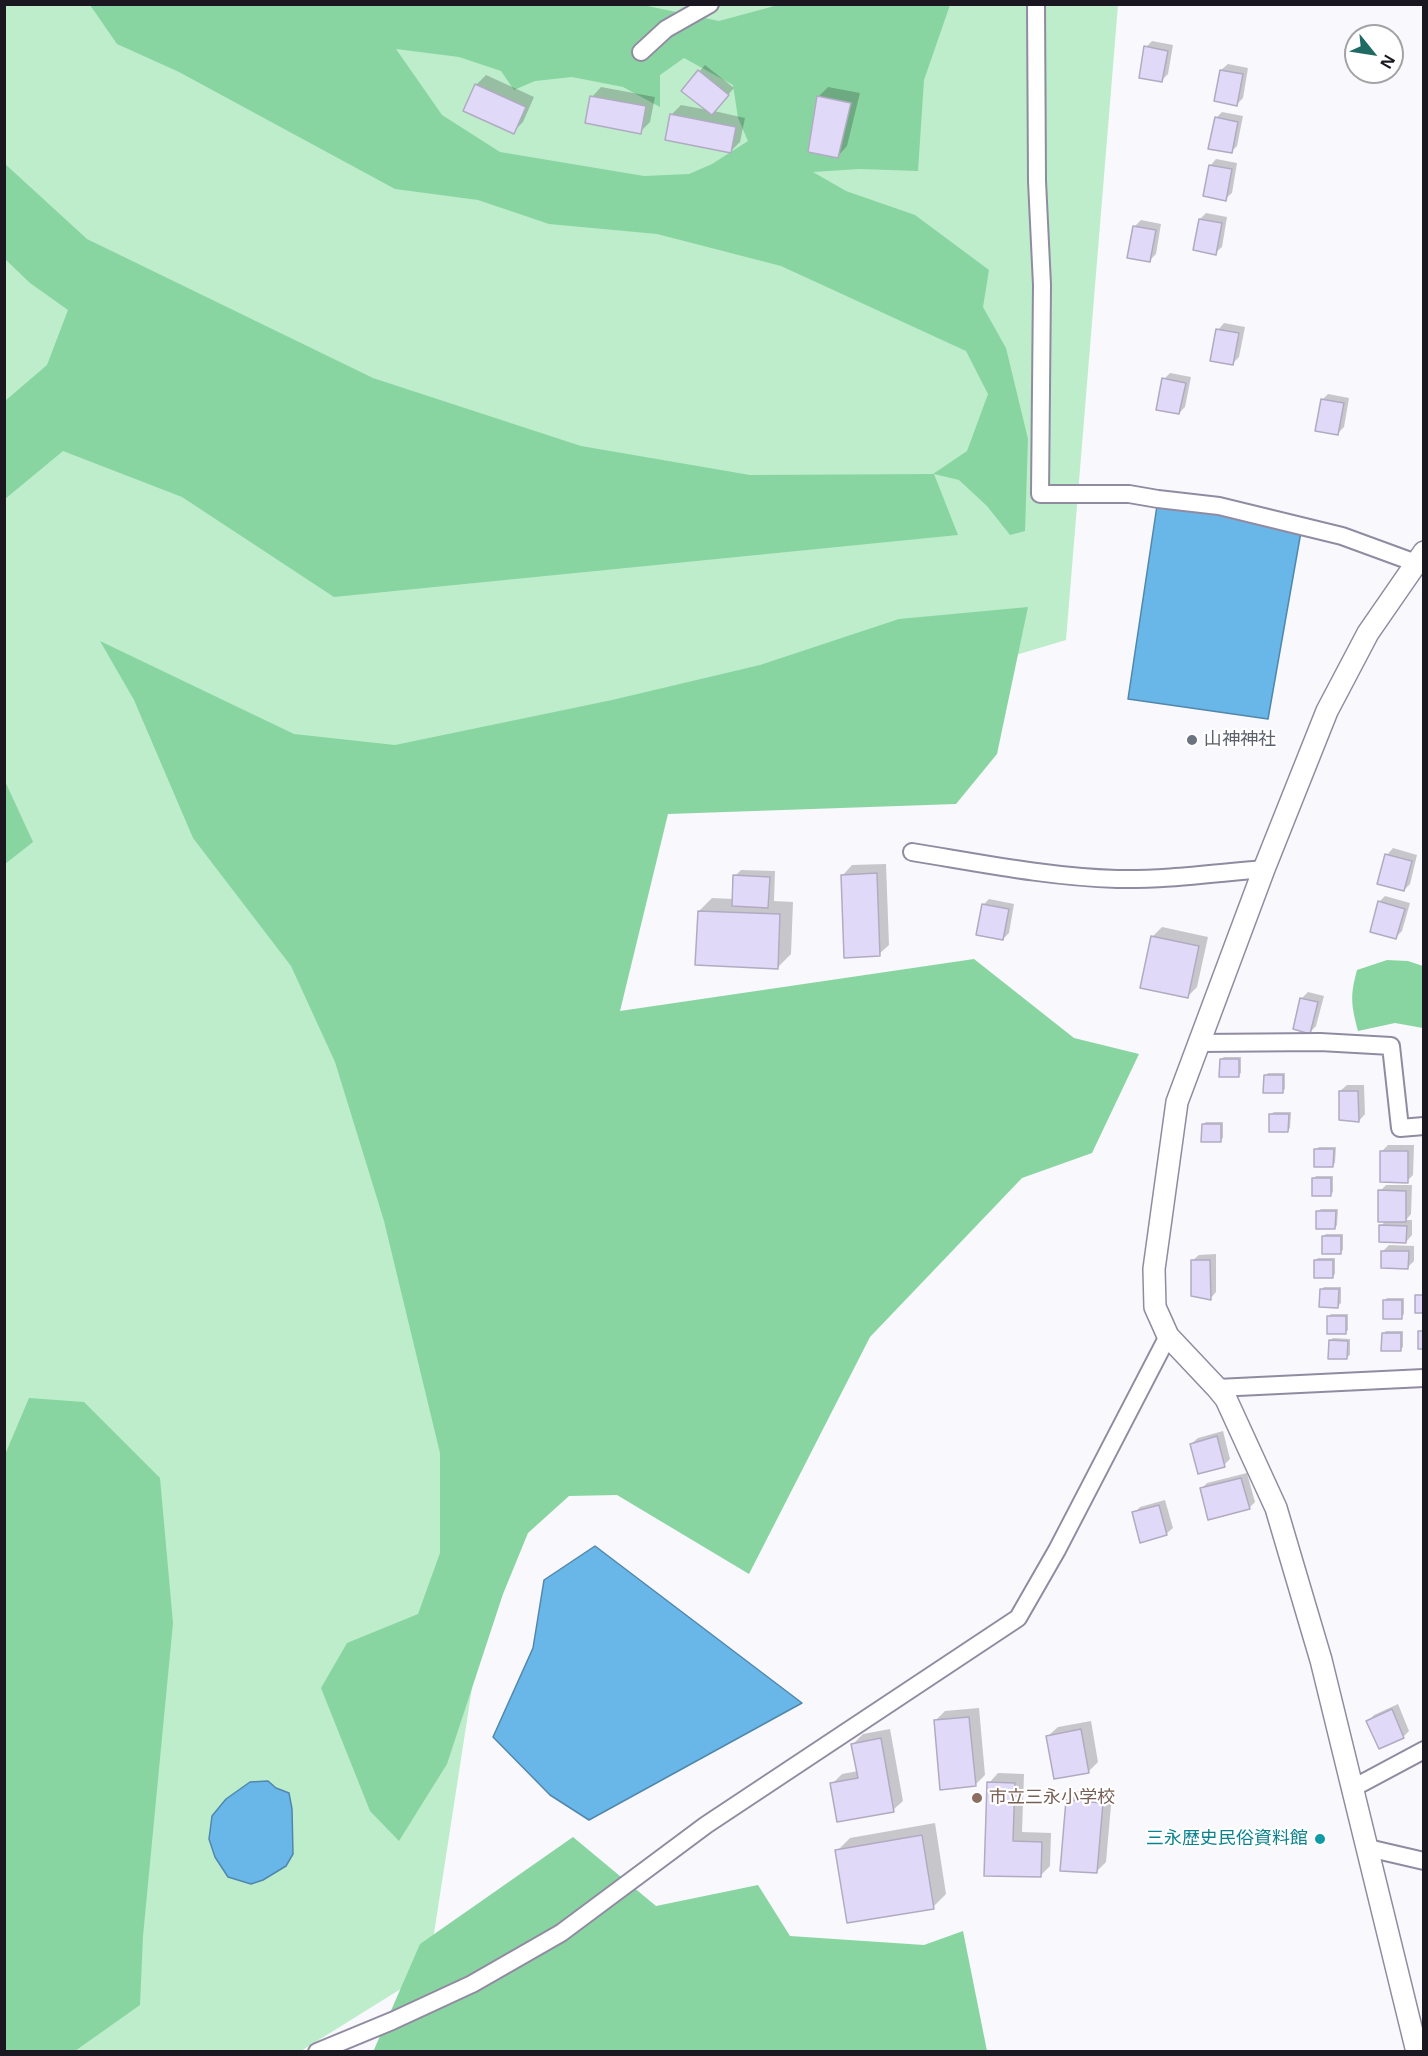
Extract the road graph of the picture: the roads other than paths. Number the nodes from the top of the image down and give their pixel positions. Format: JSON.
{"nodes":[{"id":1,"x":710,"y":4,"type":"edge"},
{"id":2,"x":1036,"y":4,"type":"edge"},
{"id":3,"x":640,"y":52,"type":"dead end"},
{"id":4,"x":1421,"y":561,"type":"edge"},
{"id":5,"x":912,"y":852,"type":"dead end"},
{"id":6,"x":1264,"y":869,"type":"junction"},
{"id":7,"x":1199,"y":1043,"type":"junction"},
{"id":8,"x":1424,"y":1126,"type":"edge"},
{"id":9,"x":1168,"y":1336,"type":"junction"},
{"id":10,"x":1424,"y":1378,"type":"edge"},
{"id":11,"x":1218,"y":1388,"type":"junction"},
{"id":12,"x":1424,"y":1750,"type":"edge"},
{"id":13,"x":1353,"y":1788,"type":"junction"},
{"id":14,"x":1368,"y":1848,"type":"junction"},
{"id":15,"x":1424,"y":1861,"type":"edge"},
{"id":16,"x":316,"y":2052,"type":"edge"},
{"id":17,"x":1417,"y":2052,"type":"edge"}],
"edges":[{"from":1,"to":3,"type":"street"},
{"from":2,"to":4,"type":"street"},
{"from":4,"to":6,"type":"street"},
{"from":5,"to":6,"type":"street"},
{"from":6,"to":7,"type":"street"},
{"from":7,"to":8,"type":"street"},
{"from":7,"to":9,"type":"street"},
{"from":9,"to":11,"type":"street"},
{"from":9,"to":16,"type":"street"},
{"from":10,"to":11,"type":"street"},
{"from":11,"to":13,"type":"street"},
{"from":12,"to":13,"type":"street"},
{"from":13,"to":14,"type":"street"},
{"from":14,"to":15,"type":"street"},
{"from":14,"to":17,"type":"street"}]}
